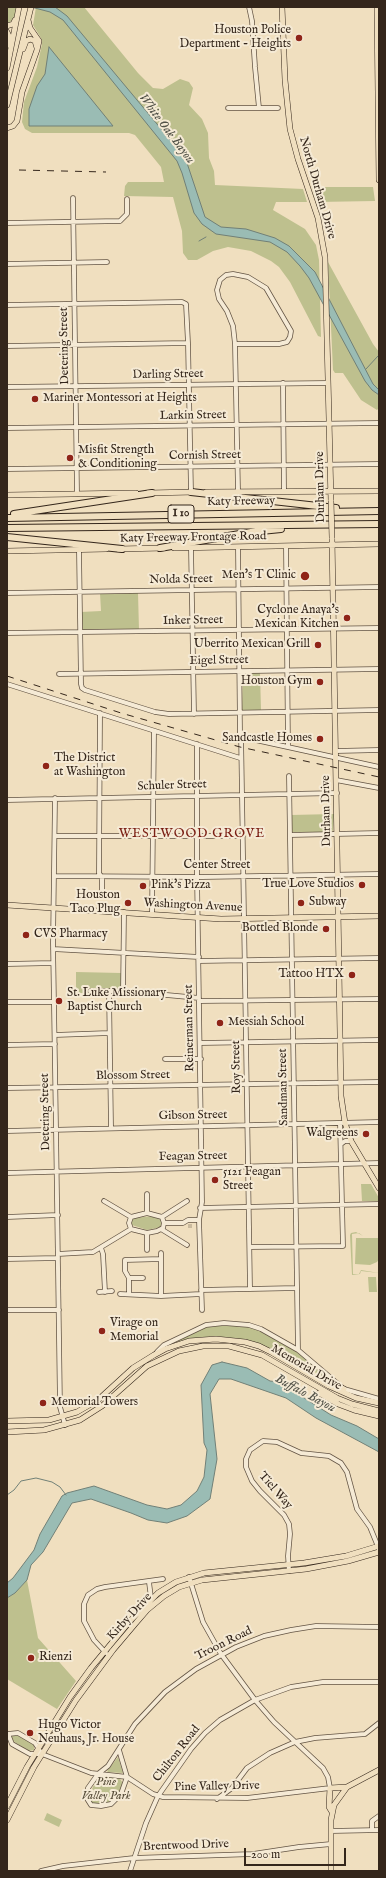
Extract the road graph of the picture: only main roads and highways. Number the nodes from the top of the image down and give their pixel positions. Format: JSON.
{"nodes":[{"id":1,"x":20,"y":7,"type":"edge"},
{"id":2,"x":31,"y":7,"type":"edge"},
{"id":3,"x":282,"y":7,"type":"edge"},
{"id":4,"x":377,"y":7,"type":"edge"},
{"id":5,"x":17,"y":18,"type":"junction"},
{"id":6,"x":28,"y":20,"type":"junction"},
{"id":7,"x":7,"y":26,"type":"edge"},
{"id":8,"x":7,"y":32,"type":"edge"},
{"id":9,"x":37,"y":50,"type":"junction"},
{"id":10,"x":7,"y":56,"type":"edge"},
{"id":11,"x":7,"y":68,"type":"edge"},
{"id":12,"x":15,"y":70,"type":"junction"},
{"id":13,"x":379,"y":70,"type":"edge"},
{"id":14,"x":7,"y":105,"type":"edge"},
{"id":15,"x":378,"y":117,"type":"edge"},
{"id":16,"x":7,"y":128,"type":"edge"},
{"id":17,"x":379,"y":180,"type":"edge"},
{"id":18,"x":329,"y":424,"type":"joint"},
{"id":19,"x":379,"y":491,"type":"edge"},
{"id":20,"x":191,"y":492,"type":"junction"},
{"id":21,"x":152,"y":493,"type":"junction"},
{"id":22,"x":331,"y":494,"type":"junction"},
{"id":23,"x":7,"y":495,"type":"edge"},
{"id":24,"x":355,"y":511,"type":"junction"},
{"id":25,"x":379,"y":511,"type":"edge"},
{"id":26,"x":7,"y":516,"type":"edge"},
{"id":27,"x":379,"y":524,"type":"edge"},
{"id":28,"x":314,"y":525,"type":"junction"},
{"id":29,"x":7,"y":528,"type":"edge"},
{"id":30,"x":7,"y":537,"type":"edge"},
{"id":31,"x":379,"y":544,"type":"edge"},
{"id":32,"x":332,"y":545,"type":"junction"},
{"id":33,"x":160,"y":548,"type":"junction"},
{"id":34,"x":122,"y":549,"type":"junction"},
{"id":35,"x":7,"y":551,"type":"edge"},
{"id":36,"x":7,"y":905,"type":"edge"},
{"id":37,"x":379,"y":916,"type":"edge"},
{"id":38,"x":338,"y":917,"type":"junction"},
{"id":39,"x":379,"y":1188,"type":"edge"},
{"id":40,"x":295,"y":1365,"type":"junction"},
{"id":41,"x":285,"y":1367,"type":"junction"},
{"id":42,"x":344,"y":1389,"type":"road end"},
{"id":43,"x":379,"y":1404,"type":"edge"},
{"id":44,"x":379,"y":1411,"type":"edge"},
{"id":45,"x":379,"y":1416,"type":"edge"},
{"id":46,"x":7,"y":1421,"type":"edge"},
{"id":47,"x":7,"y":1432,"type":"edge"},
{"id":48,"x":379,"y":1548,"type":"edge"},
{"id":49,"x":189,"y":1580,"type":"junction"},
{"id":50,"x":145,"y":1608,"type":"junction"},
{"id":51,"x":107,"y":1653,"type":"junction"},
{"id":52,"x":379,"y":1770,"type":"edge"},
{"id":53,"x":347,"y":1787,"type":"junction"},
{"id":54,"x":7,"y":1806,"type":"edge"},
{"id":55,"x":332,"y":1812,"type":"junction"},
{"id":56,"x":7,"y":1820,"type":"edge"},
{"id":57,"x":331,"y":1871,"type":"edge"}],
"edges":[{"from":1,"to":5,"type":"main road"},
{"from":2,"to":6,"type":"main road"},
{"from":3,"to":18,"type":"main road","name":"North Durham Drive"},
{"from":4,"to":13,"type":"main road"},
{"from":5,"to":7,"type":"main road"},
{"from":5,"to":11,"type":"main road"},
{"from":6,"to":9,"type":"main road"},
{"from":6,"to":12,"type":"main road"},
{"from":8,"to":10,"type":"main road"},
{"from":9,"to":12,"type":"main road"},
{"from":9,"to":16,"type":"main road"},
{"from":12,"to":14,"type":"main road"},
{"from":13,"to":15,"type":"main road"},
{"from":15,"to":17,"type":"main road"},
{"from":18,"to":22,"type":"main road","name":"Durham Drive"},
{"from":19,"to":22,"type":"main road"},
{"from":20,"to":21,"type":"main road"},
{"from":20,"to":22,"type":"main road"},
{"from":20,"to":24,"type":"highway"},
{"from":21,"to":23,"type":"main road"},
{"from":21,"to":26,"type":"highway"},
{"from":22,"to":32,"type":"main road","name":"Durham Drive","bridge":true},
{"from":24,"to":25,"type":"highway","name":"Katy Freeway","number":"I 10"},
{"from":24,"to":26,"type":"highway","name":"Katy Freeway","number":"I 10"},
{"from":27,"to":28,"type":"highway","name":"Katy Freeway","number":"I 10"},
{"from":28,"to":29,"type":"highway","name":"Katy Freeway","number":"I 10"},
{"from":28,"to":33,"type":"highway"},
{"from":30,"to":34,"type":"highway"},
{"from":31,"to":32,"type":"main road","name":"Katy Freeway Frontage Road"},
{"from":32,"to":33,"type":"main road","name":"Katy Freeway Frontage Road"},
{"from":32,"to":38,"type":"main road","name":"Durham Drive"},
{"from":33,"to":34,"type":"main road","name":"Katy Freeway Frontage Road"},
{"from":34,"to":35,"type":"main road","name":"Katy Freeway Frontage Road"},
{"from":36,"to":38,"type":"main road","name":"Washington Avenue"},
{"from":37,"to":38,"type":"main road","name":"Washington Avenue"},
{"from":38,"to":39,"type":"main road","name":"Durham Drive"},
{"from":40,"to":42,"type":"main road"},
{"from":40,"to":43,"type":"main road","name":"Memorial Drive"},
{"from":40,"to":46,"type":"main road","name":"Memorial Drive"},
{"from":41,"to":44,"type":"main road","name":"Memorial Drive"},
{"from":41,"to":45,"type":"main road"},
{"from":41,"to":47,"type":"main road","name":"Memorial Drive"},
{"from":48,"to":49,"type":"main road","name":"Kirby Drive"},
{"from":49,"to":50,"type":"main road","name":"Kirby Drive"},
{"from":49,"to":50,"type":"main road","name":"Kirby Drive"},
{"from":50,"to":51,"type":"main road","name":"Kirby Drive"},
{"from":51,"to":54,"type":"main road","name":"Kirby Drive"},
{"from":51,"to":56,"type":"main road","name":"Kirby Drive"},
{"from":52,"to":53,"type":"main road"},
{"from":53,"to":55,"type":"main road"},
{"from":53,"to":55,"type":"main road"},
{"from":55,"to":57,"type":"main road"}]}
